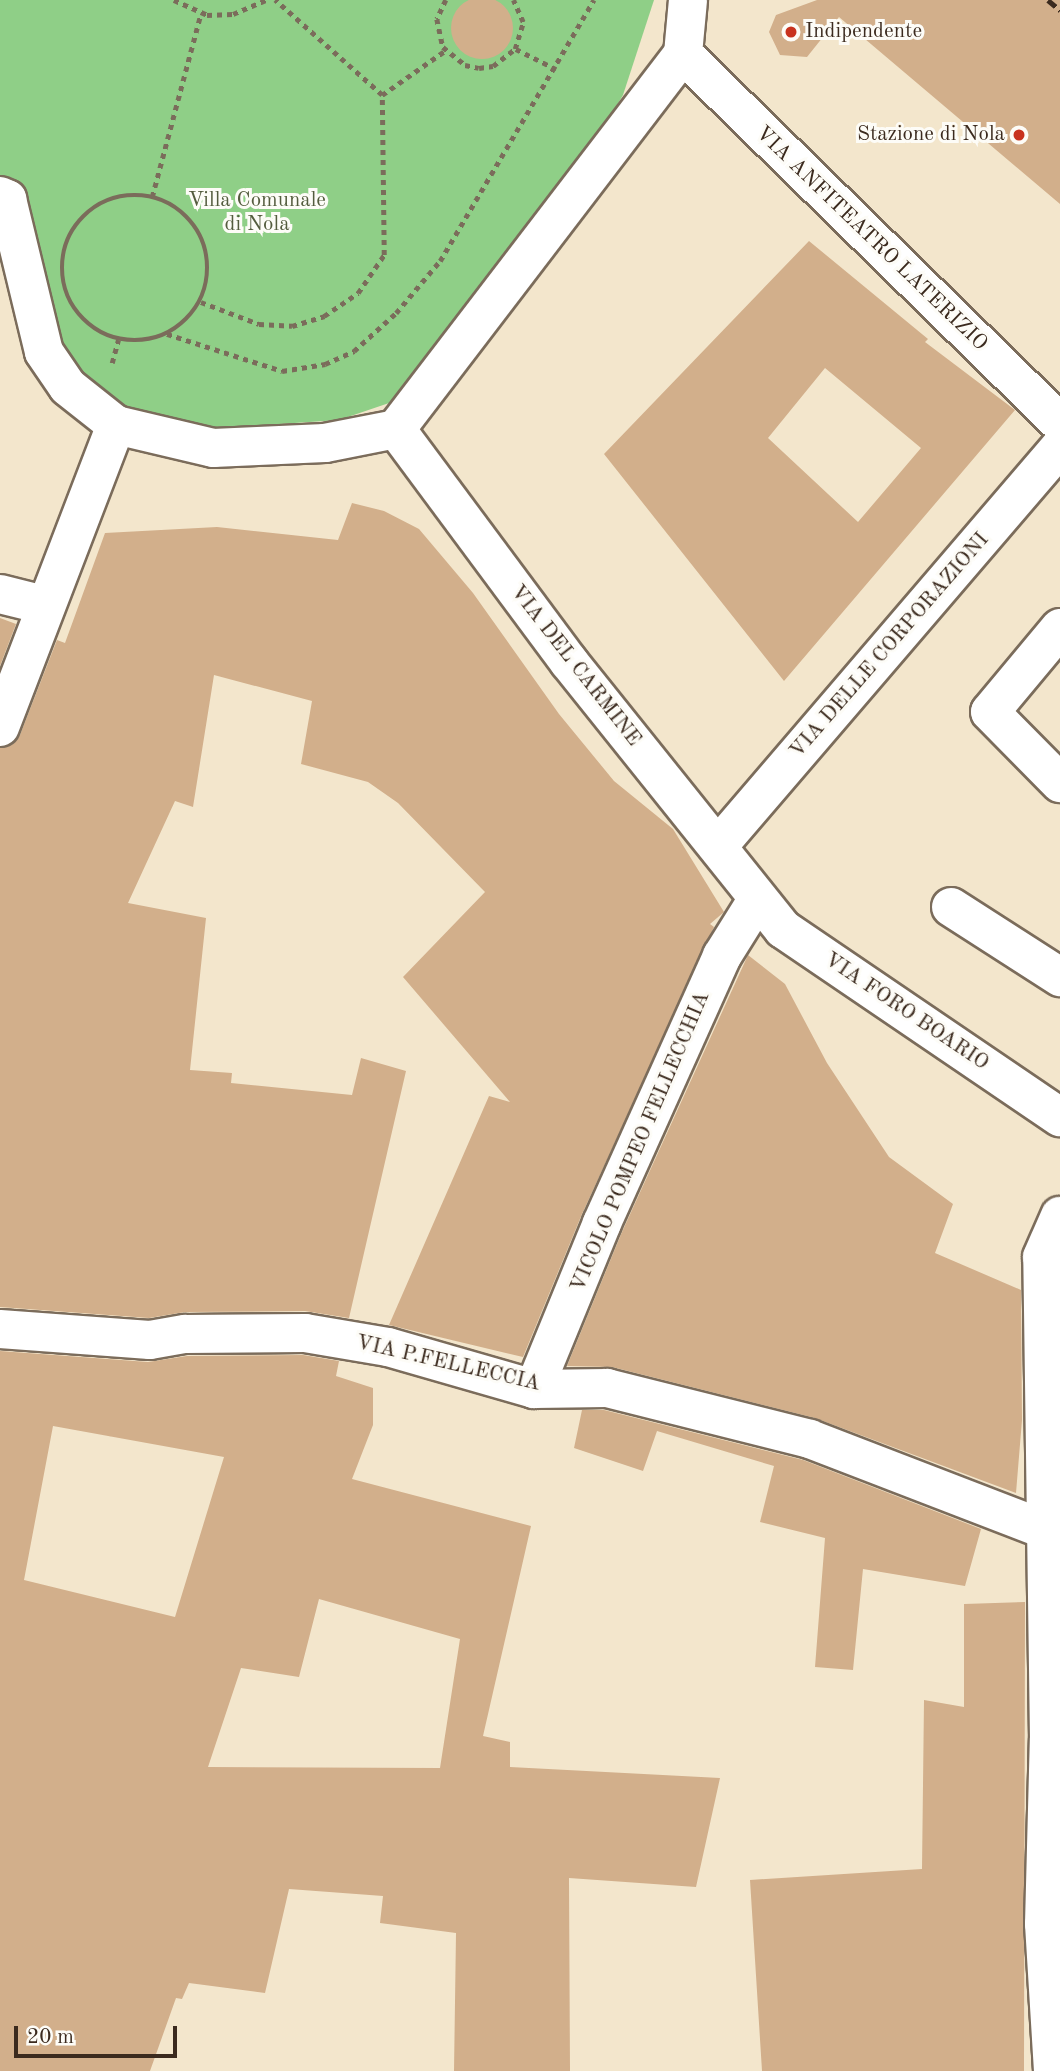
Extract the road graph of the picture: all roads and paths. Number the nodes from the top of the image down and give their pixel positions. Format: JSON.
{"nodes":[{"id":1,"x":174,"y":0,"type":"edge"},
{"id":2,"x":267,"y":0,"type":"edge"},
{"id":3,"x":275,"y":0,"type":"edge"},
{"id":4,"x":446,"y":0,"type":"edge"},
{"id":5,"x":513,"y":0,"type":"edge"},
{"id":6,"x":594,"y":0,"type":"edge"},
{"id":7,"x":688,"y":0,"type":"edge"},
{"id":8,"x":201,"y":13,"type":"junction"},
{"id":9,"x":515,"y":49,"type":"junction"},
{"id":10,"x":446,"y":50,"type":"junction"},
{"id":11,"x":683,"y":54,"type":"junction"},
{"id":12,"x":556,"y":69,"type":"junction"},
{"id":13,"x":382,"y":95,"type":"junction"},
{"id":14,"x":0,"y":196,"type":"edge"},
{"id":15,"x":152,"y":197,"type":"junction"},
{"id":16,"x":201,"y":302,"type":"junction"},
{"id":17,"x":167,"y":334,"type":"junction"},
{"id":18,"x":1060,"y":423,"type":"edge"},
{"id":19,"x":116,"y":425,"type":"junction"},
{"id":20,"x":396,"y":429,"type":"junction"},
{"id":21,"x":1060,"y":447,"type":"edge"},
{"id":22,"x":0,"y":594,"type":"edge"},
{"id":23,"x":44,"y":605,"type":"junction"},
{"id":24,"x":1060,"y":628,"type":"edge"},
{"id":25,"x":0,"y":727,"type":"edge"},
{"id":26,"x":1060,"y":783,"type":"edge"},
{"id":27,"x":719,"y":845,"type":"junction"},
{"id":28,"x":757,"y":900,"type":"junction"},
{"id":29,"x":951,"y":906,"type":"dead end"},
{"id":30,"x":1060,"y":977,"type":"edge"},
{"id":31,"x":1060,"y":1117,"type":"edge"},
{"id":32,"x":1060,"y":1216,"type":"edge"},
{"id":33,"x":0,"y":1329,"type":"edge"},
{"id":34,"x":534,"y":1389,"type":"junction"},
{"id":35,"x":1043,"y":1529,"type":"junction"},
{"id":36,"x":1053,"y":2071,"type":"edge"}],
"edges":[{"from":1,"to":8,"type":"path"},
{"from":2,"to":8,"type":"path"},
{"from":3,"to":13,"type":"path"},
{"from":4,"to":10,"type":"path"},
{"from":5,"to":9,"type":"path"},
{"from":6,"to":12,"type":"path"},
{"from":7,"to":11,"type":"street"},
{"from":8,"to":15,"type":"path"},
{"from":9,"to":10,"type":"path"},
{"from":9,"to":12,"type":"path"},
{"from":10,"to":13,"type":"path"},
{"from":11,"to":18,"type":"street","name":"VIA ANFITEATRO LATERIZIO"},
{"from":11,"to":20,"type":"street"},
{"from":12,"to":17,"type":"path"},
{"from":13,"to":16,"type":"path"},
{"from":14,"to":19,"type":"street"},
{"from":15,"to":16,"type":"path"},
{"from":15,"to":17,"type":"path"},
{"from":16,"to":17,"type":"path"},
{"from":19,"to":20,"type":"street"},
{"from":19,"to":23,"type":"street"},
{"from":20,"to":27,"type":"street","name":"VIA DEL CARMINE"},
{"from":21,"to":27,"type":"street","name":"VIA DELLE CORPORAZIONI"},
{"from":22,"to":23,"type":"street"},
{"from":23,"to":25,"type":"street"},
{"from":24,"to":26,"type":"street"},
{"from":27,"to":28,"type":"street","name":"VIA DEL CARMINE"},
{"from":28,"to":31,"type":"street","name":"VIA FORO BOARIO"},
{"from":28,"to":34,"type":"street","name":"VICOLO POMPEO FELLECCHIA"},
{"from":29,"to":30,"type":"street"},
{"from":32,"to":35,"type":"street"},
{"from":33,"to":34,"type":"street","name":"VIA P.FELLECCIA"},
{"from":34,"to":35,"type":"street","name":"VIA P.FELLECCIA"},
{"from":35,"to":36,"type":"street"}]}
